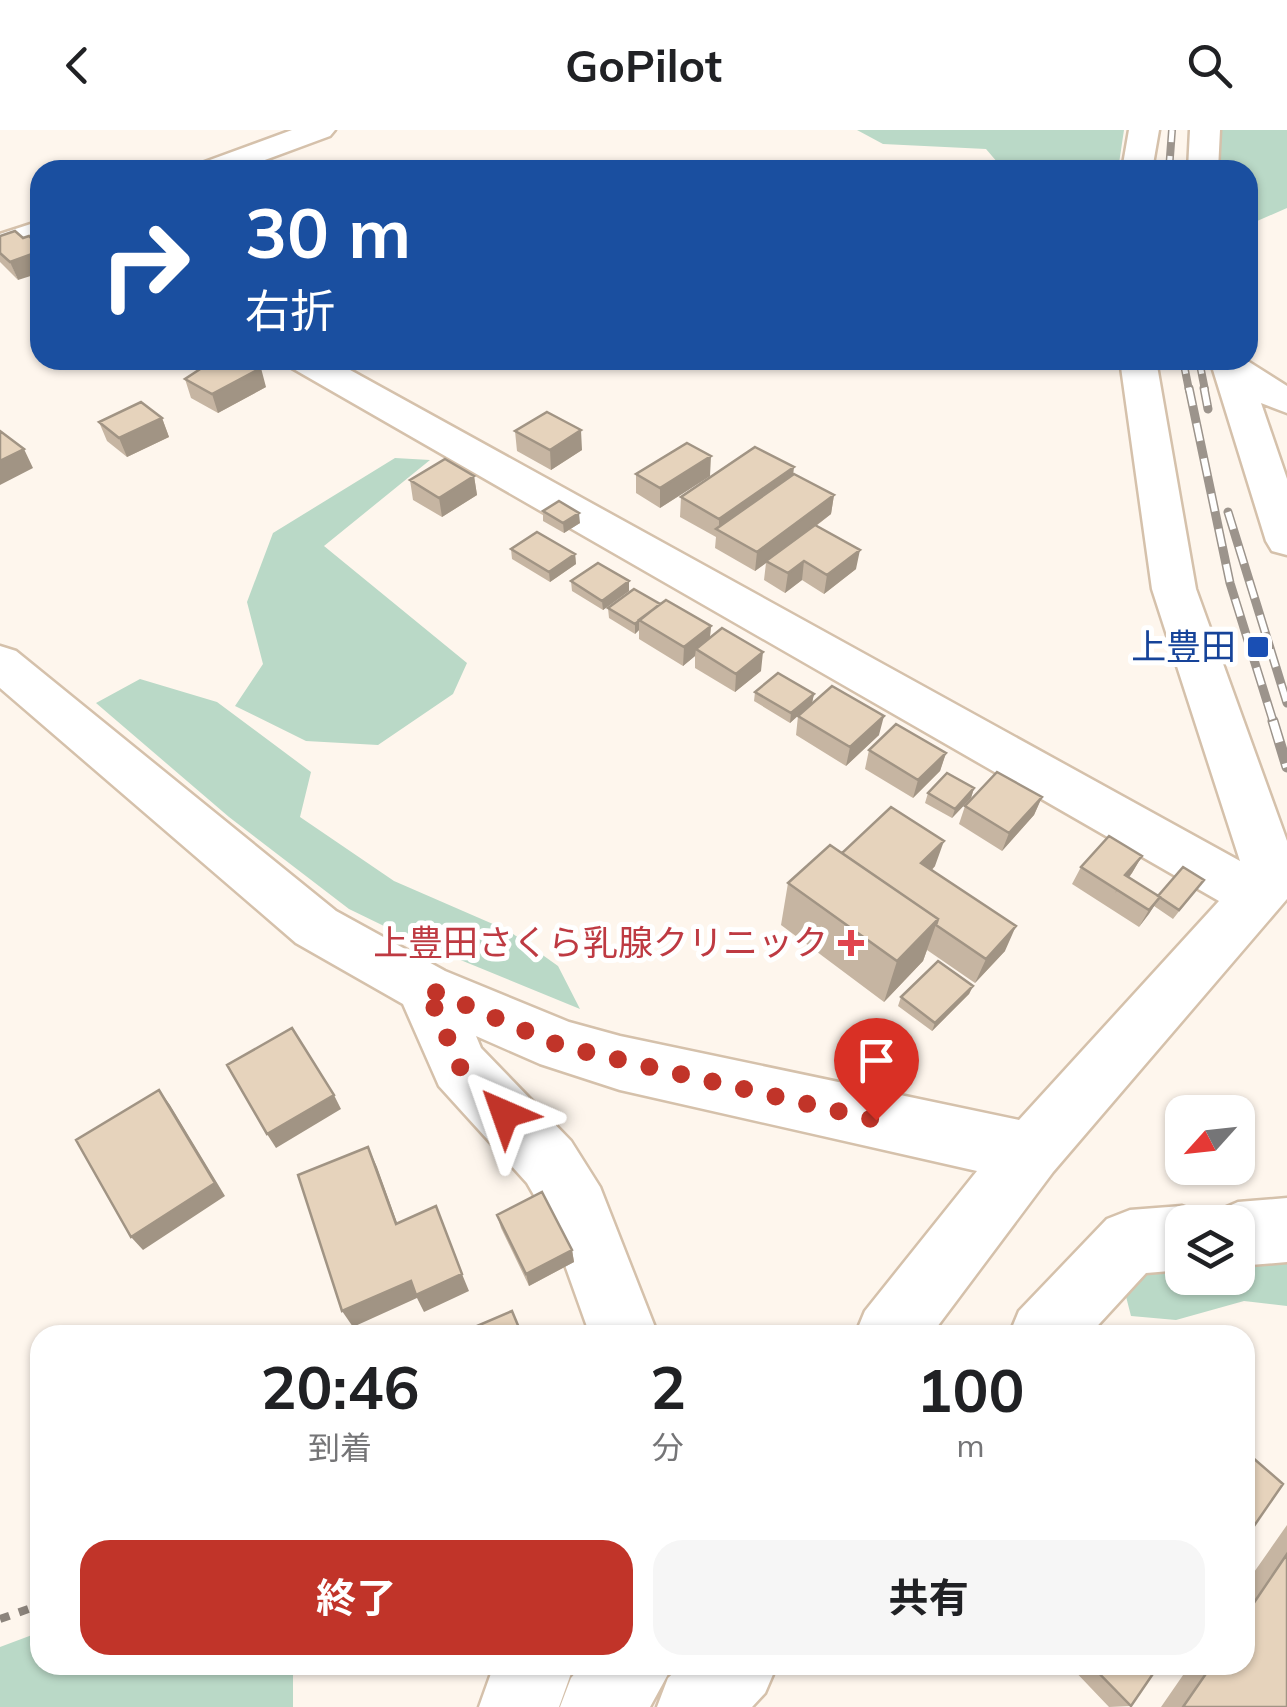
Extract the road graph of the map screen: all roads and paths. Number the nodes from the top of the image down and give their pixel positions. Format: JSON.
{"nodes":[{"id":1,"x":320,"y":130,"type":"edge"},
{"id":2,"x":1144,"y":130,"type":"edge"},
{"id":3,"x":1205,"y":130,"type":"edge"},
{"id":4,"x":238,"y":160,"type":"edge"},
{"id":5,"x":1139,"y":160,"type":"edge"},
{"id":6,"x":1203,"y":160,"type":"edge"},
{"id":7,"x":30,"y":234,"type":"edge"},
{"id":8,"x":0,"y":244,"type":"edge"},
{"id":9,"x":324,"y":370,"type":"edge"},
{"id":10,"x":1140,"y":370,"type":"edge"},
{"id":11,"x":1230,"y":370,"type":"edge"},
{"id":12,"x":1237,"y":370,"type":"edge"},
{"id":13,"x":1287,"y":402,"type":"edge"},
{"id":14,"x":1287,"y":541,"type":"edge"},
{"id":15,"x":0,"y":662,"type":"edge"},
{"id":16,"x":1274,"y":875,"type":"edge"},
{"id":17,"x":426,"y":988,"type":"junction"},
{"id":18,"x":1031,"y":1151,"type":"junction"},
{"id":19,"x":1287,"y":1230,"type":"edge"},
{"id":20,"x":1255,"y":1233,"type":"edge"},
{"id":21,"x":1165,"y":1239,"type":"edge"},
{"id":22,"x":620,"y":1325,"type":"edge"},
{"id":23,"x":896,"y":1325,"type":"edge"},
{"id":24,"x":1052,"y":1325,"type":"edge"},
{"id":25,"x":30,"y":1608,"type":"edge"},
{"id":26,"x":0,"y":1619,"type":"edge"},
{"id":27,"x":530,"y":1675,"type":"edge"},
{"id":28,"x":625,"y":1675,"type":"edge"},
{"id":29,"x":727,"y":1675,"type":"edge"},
{"id":30,"x":519,"y":1707,"type":"edge"},
{"id":31,"x":600,"y":1707,"type":"edge"},
{"id":32,"x":698,"y":1707,"type":"edge"}],
"edges":[{"from":1,"to":4,"type":"street"},
{"from":2,"to":5,"type":"street"},
{"from":3,"to":6,"type":"street"},
{"from":7,"to":8,"type":"street"},
{"from":9,"to":16,"type":"street"},
{"from":10,"to":16,"type":"street"},
{"from":11,"to":14,"type":"street"},
{"from":12,"to":13,"type":"street"},
{"from":15,"to":17,"type":"street"},
{"from":16,"to":18,"type":"street"},
{"from":17,"to":18,"type":"street"},
{"from":17,"to":22,"type":"street"},
{"from":18,"to":23,"type":"street"},
{"from":19,"to":20,"type":"street"},
{"from":21,"to":24,"type":"street"},
{"from":25,"to":26,"type":"path"},
{"from":27,"to":30,"type":"street"},
{"from":28,"to":31,"type":"street"},
{"from":29,"to":32,"type":"street"}]}
